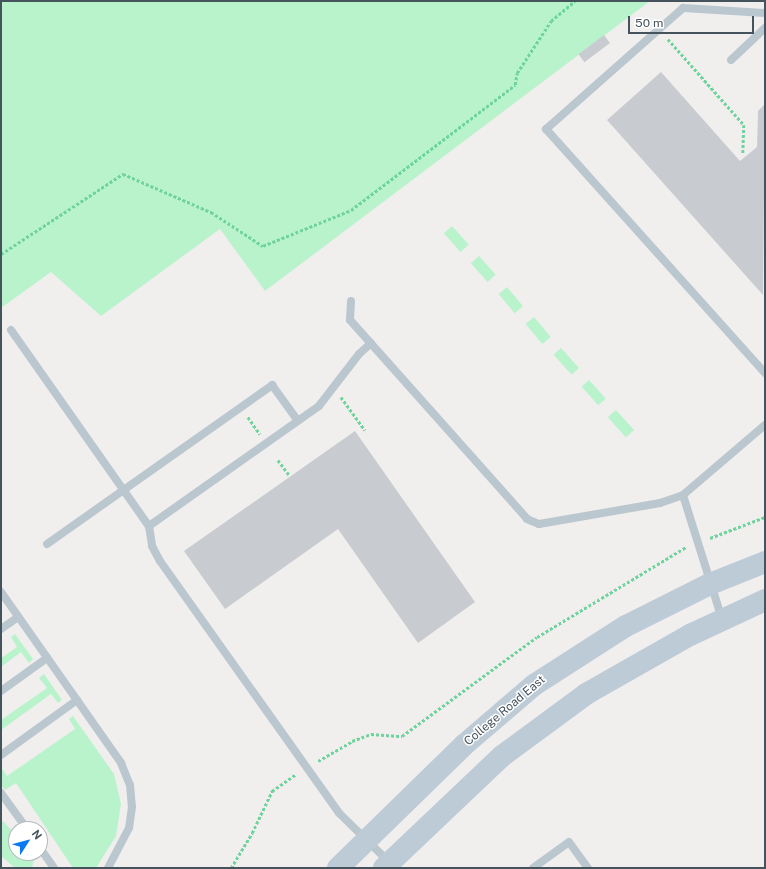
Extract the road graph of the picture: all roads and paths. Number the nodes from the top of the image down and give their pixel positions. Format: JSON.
{"nodes":[{"id":1,"x":575,"y":1,"type":"edge"},
{"id":2,"x":765,"y":14,"type":"edge"},
{"id":3,"x":765,"y":28,"type":"edge"},
{"id":4,"x":668,"y":39,"type":"dead end"},
{"id":5,"x":731,"y":60,"type":"dead end"},
{"id":6,"x":743,"y":152,"type":"dead end"},
{"id":7,"x":1,"y":254,"type":"edge"},
{"id":8,"x":351,"y":301,"type":"dead end"},
{"id":9,"x":11,"y":330,"type":"dead end"},
{"id":10,"x":371,"y":343,"type":"junction"},
{"id":11,"x":765,"y":373,"type":"edge"},
{"id":12,"x":341,"y":397,"type":"dead end"},
{"id":13,"x":241,"y":407,"type":"junction"},
{"id":14,"x":298,"y":421,"type":"junction"},
{"id":15,"x":765,"y":425,"type":"edge"},
{"id":16,"x":365,"y":430,"type":"dead end"},
{"id":17,"x":260,"y":434,"type":"dead end"},
{"id":18,"x":278,"y":460,"type":"dead end"},
{"id":19,"x":290,"y":476,"type":"dead end"},
{"id":20,"x":124,"y":490,"type":"junction"},
{"id":21,"x":683,"y":495,"type":"junction"},
{"id":22,"x":765,"y":518,"type":"edge"},
{"id":23,"x":149,"y":526,"type":"junction"},
{"id":24,"x":696,"y":543,"type":"junction"},
{"id":25,"x":47,"y":544,"type":"dead end"},
{"id":26,"x":765,"y":562,"type":"edge"},
{"id":27,"x":710,"y":584,"type":"junction"},
{"id":28,"x":1,"y":592,"type":"edge"},
{"id":29,"x":765,"y":600,"type":"edge"},
{"id":30,"x":18,"y":616,"type":"junction"},
{"id":31,"x":722,"y":620,"type":"junction"},
{"id":32,"x":1,"y":629,"type":"edge"},
{"id":33,"x":47,"y":658,"type":"junction"},
{"id":34,"x":1,"y":690,"type":"edge"},
{"id":35,"x":77,"y":700,"type":"junction"},
{"id":36,"x":1,"y":755,"type":"edge"},
{"id":37,"x":307,"y":768,"type":"junction"},
{"id":38,"x":2,"y":797,"type":"edge"},
{"id":39,"x":20,"y":821,"type":"edge"},
{"id":40,"x":366,"y":839,"type":"junction"},
{"id":41,"x":48,"y":859,"type":"edge"},
{"id":42,"x":389,"y":866,"type":"edge"},
{"id":43,"x":54,"y":868,"type":"edge"},
{"id":44,"x":108,"y":868,"type":"edge"},
{"id":45,"x":231,"y":868,"type":"edge"},
{"id":46,"x":338,"y":868,"type":"edge"},
{"id":47,"x":533,"y":868,"type":"edge"},
{"id":48,"x":588,"y":868,"type":"edge"}],
"edges":[{"from":1,"to":7,"type":"path"},
{"from":2,"to":11,"type":"lane"},
{"from":3,"to":5,"type":"lane"},
{"from":4,"to":6,"type":"path"},
{"from":8,"to":10,"type":"lane"},
{"from":9,"to":20,"type":"lane"},
{"from":10,"to":14,"type":"lane"},
{"from":10,"to":21,"type":"lane"},
{"from":12,"to":16,"type":"path"},
{"from":13,"to":14,"type":"lane"},
{"from":13,"to":17,"type":"path"},
{"from":13,"to":20,"type":"lane"},
{"from":14,"to":23,"type":"lane"},
{"from":15,"to":21,"type":"lane"},
{"from":18,"to":19,"type":"path"},
{"from":20,"to":23,"type":"lane"},
{"from":20,"to":25,"type":"lane"},
{"from":21,"to":24,"type":"lane"},
{"from":22,"to":24,"type":"path"},
{"from":23,"to":37,"type":"lane"},
{"from":24,"to":27,"type":"lane"},
{"from":24,"to":37,"type":"path"},
{"from":26,"to":27,"type":"street","name":"College Road East"},
{"from":27,"to":31,"type":"lane"},
{"from":27,"to":40,"type":"street","name":"College Road East"},
{"from":28,"to":30,"type":"lane"},
{"from":29,"to":31,"type":"street"},
{"from":30,"to":32,"type":"lane"},
{"from":30,"to":33,"type":"lane"},
{"from":31,"to":42,"type":"street"},
{"from":33,"to":34,"type":"lane"},
{"from":33,"to":35,"type":"lane"},
{"from":35,"to":36,"type":"lane"},
{"from":35,"to":44,"type":"lane"},
{"from":37,"to":40,"type":"lane"},
{"from":37,"to":45,"type":"path"},
{"from":38,"to":39,"type":"lane"},
{"from":40,"to":42,"type":"lane"},
{"from":40,"to":46,"type":"street","name":"College Road East"},
{"from":41,"to":43,"type":"lane"},
{"from":47,"to":48,"type":"lane"}]}
